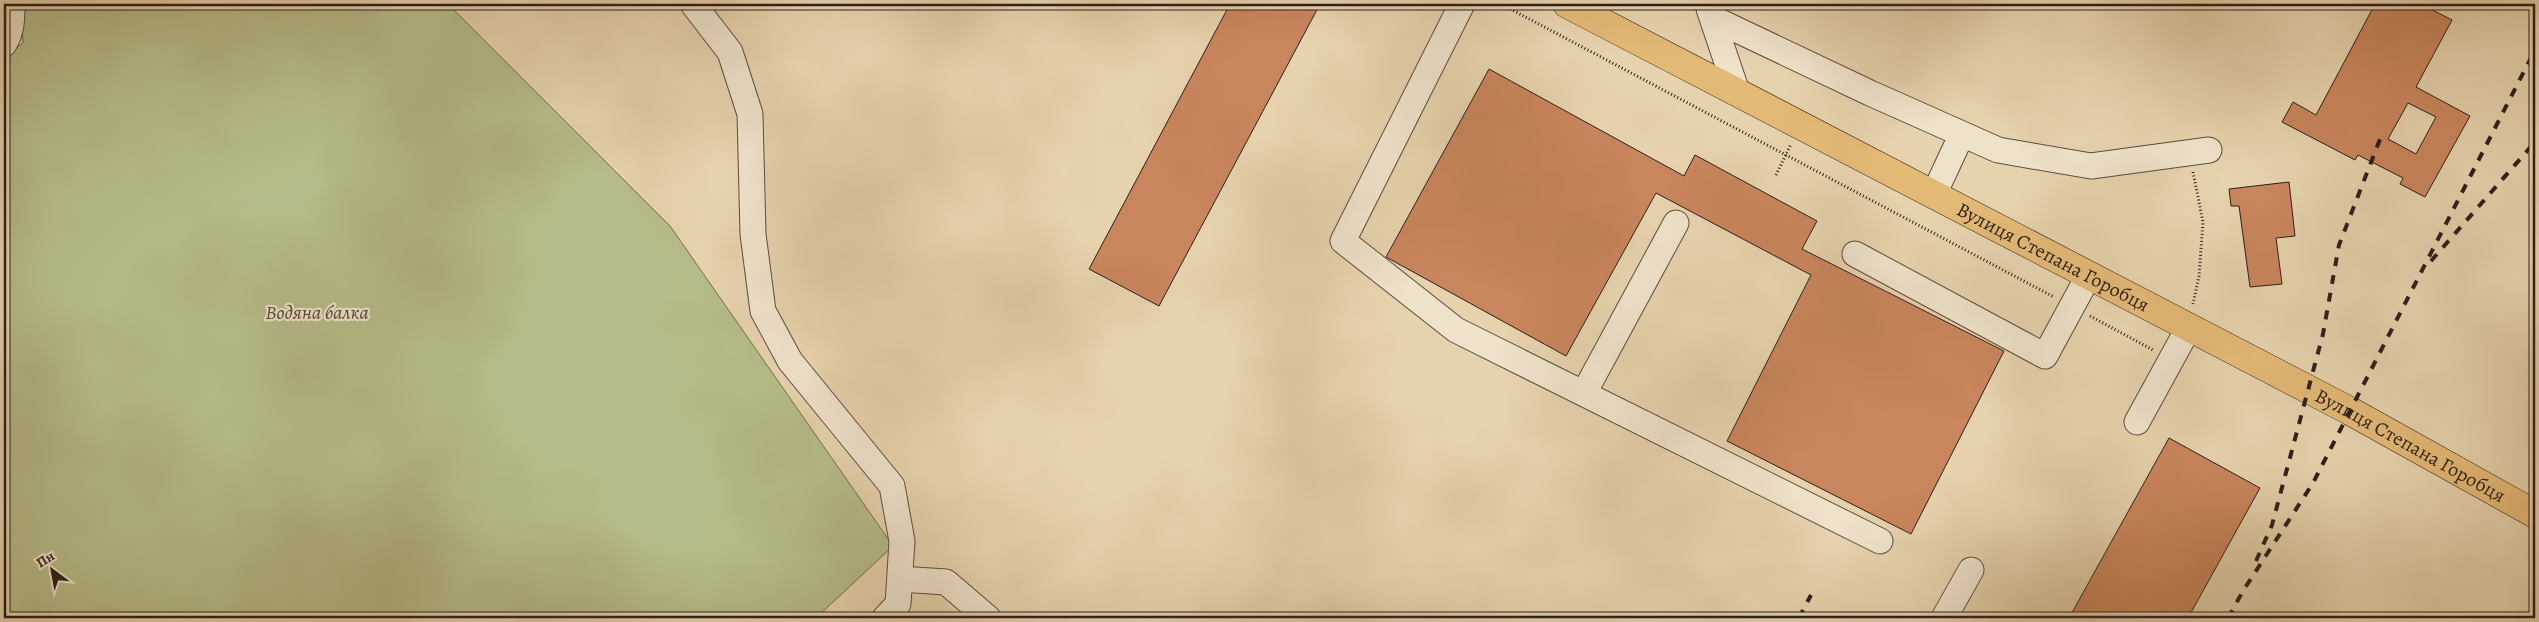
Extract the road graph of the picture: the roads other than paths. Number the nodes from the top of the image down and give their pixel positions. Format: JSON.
{"nodes":[{"id":1,"x":12,"y":4,"type":"edge"},
{"id":2,"x":693,"y":4,"type":"edge"},
{"id":3,"x":1462,"y":4,"type":"edge"},
{"id":4,"x":1567,"y":4,"type":"edge"},
{"id":5,"x":1710,"y":11,"type":"edge"},
{"id":6,"x":4,"y":44,"type":"edge"},
{"id":7,"x":1737,"y":92,"type":"junction"},
{"id":8,"x":1962,"y":134,"type":"junction"},
{"id":9,"x":2199,"y":152,"type":"road end"},
{"id":10,"x":1934,"y":194,"type":"junction"},
{"id":11,"x":1676,"y":223,"type":"dead end"},
{"id":12,"x":1855,"y":254,"type":"dead end"},
{"id":13,"x":2089,"y":275,"type":"junction"},
{"id":14,"x":2189,"y":327,"type":"junction"},
{"id":15,"x":1584,"y":394,"type":"junction"},
{"id":16,"x":2137,"y":422,"type":"dead end"},
{"id":17,"x":2535,"y":514,"type":"edge"},
{"id":18,"x":1880,"y":541,"type":"dead end"},
{"id":19,"x":1971,"y":570,"type":"dead end"},
{"id":20,"x":900,"y":579,"type":"junction"},
{"id":21,"x":885,"y":618,"type":"edge"},
{"id":22,"x":988,"y":618,"type":"edge"},
{"id":23,"x":1944,"y":618,"type":"edge"}],
"edges":[{"from":1,"to":6,"type":"lane"},
{"from":2,"to":20,"type":"lane"},
{"from":3,"to":15,"type":"lane"},
{"from":4,"to":7,"type":"main road","name":"Вулиця Степана Горобця"},
{"from":5,"to":7,"type":"lane"},
{"from":5,"to":8,"type":"lane"},
{"from":7,"to":10,"type":"main road","name":"Вулиця Степана Горобця"},
{"from":8,"to":9,"type":"lane"},
{"from":8,"to":10,"type":"lane"},
{"from":10,"to":13,"type":"main road","name":"Вулиця Степана Горобця"},
{"from":11,"to":15,"type":"lane"},
{"from":12,"to":13,"type":"lane"},
{"from":13,"to":14,"type":"main road","name":"Вулиця Степана Горобця"},
{"from":14,"to":16,"type":"lane"},
{"from":14,"to":17,"type":"main road","name":"Вулиця Степана Горобця"},
{"from":15,"to":18,"type":"lane"},
{"from":19,"to":23,"type":"lane"},
{"from":20,"to":21,"type":"lane"},
{"from":20,"to":22,"type":"lane"}]}
